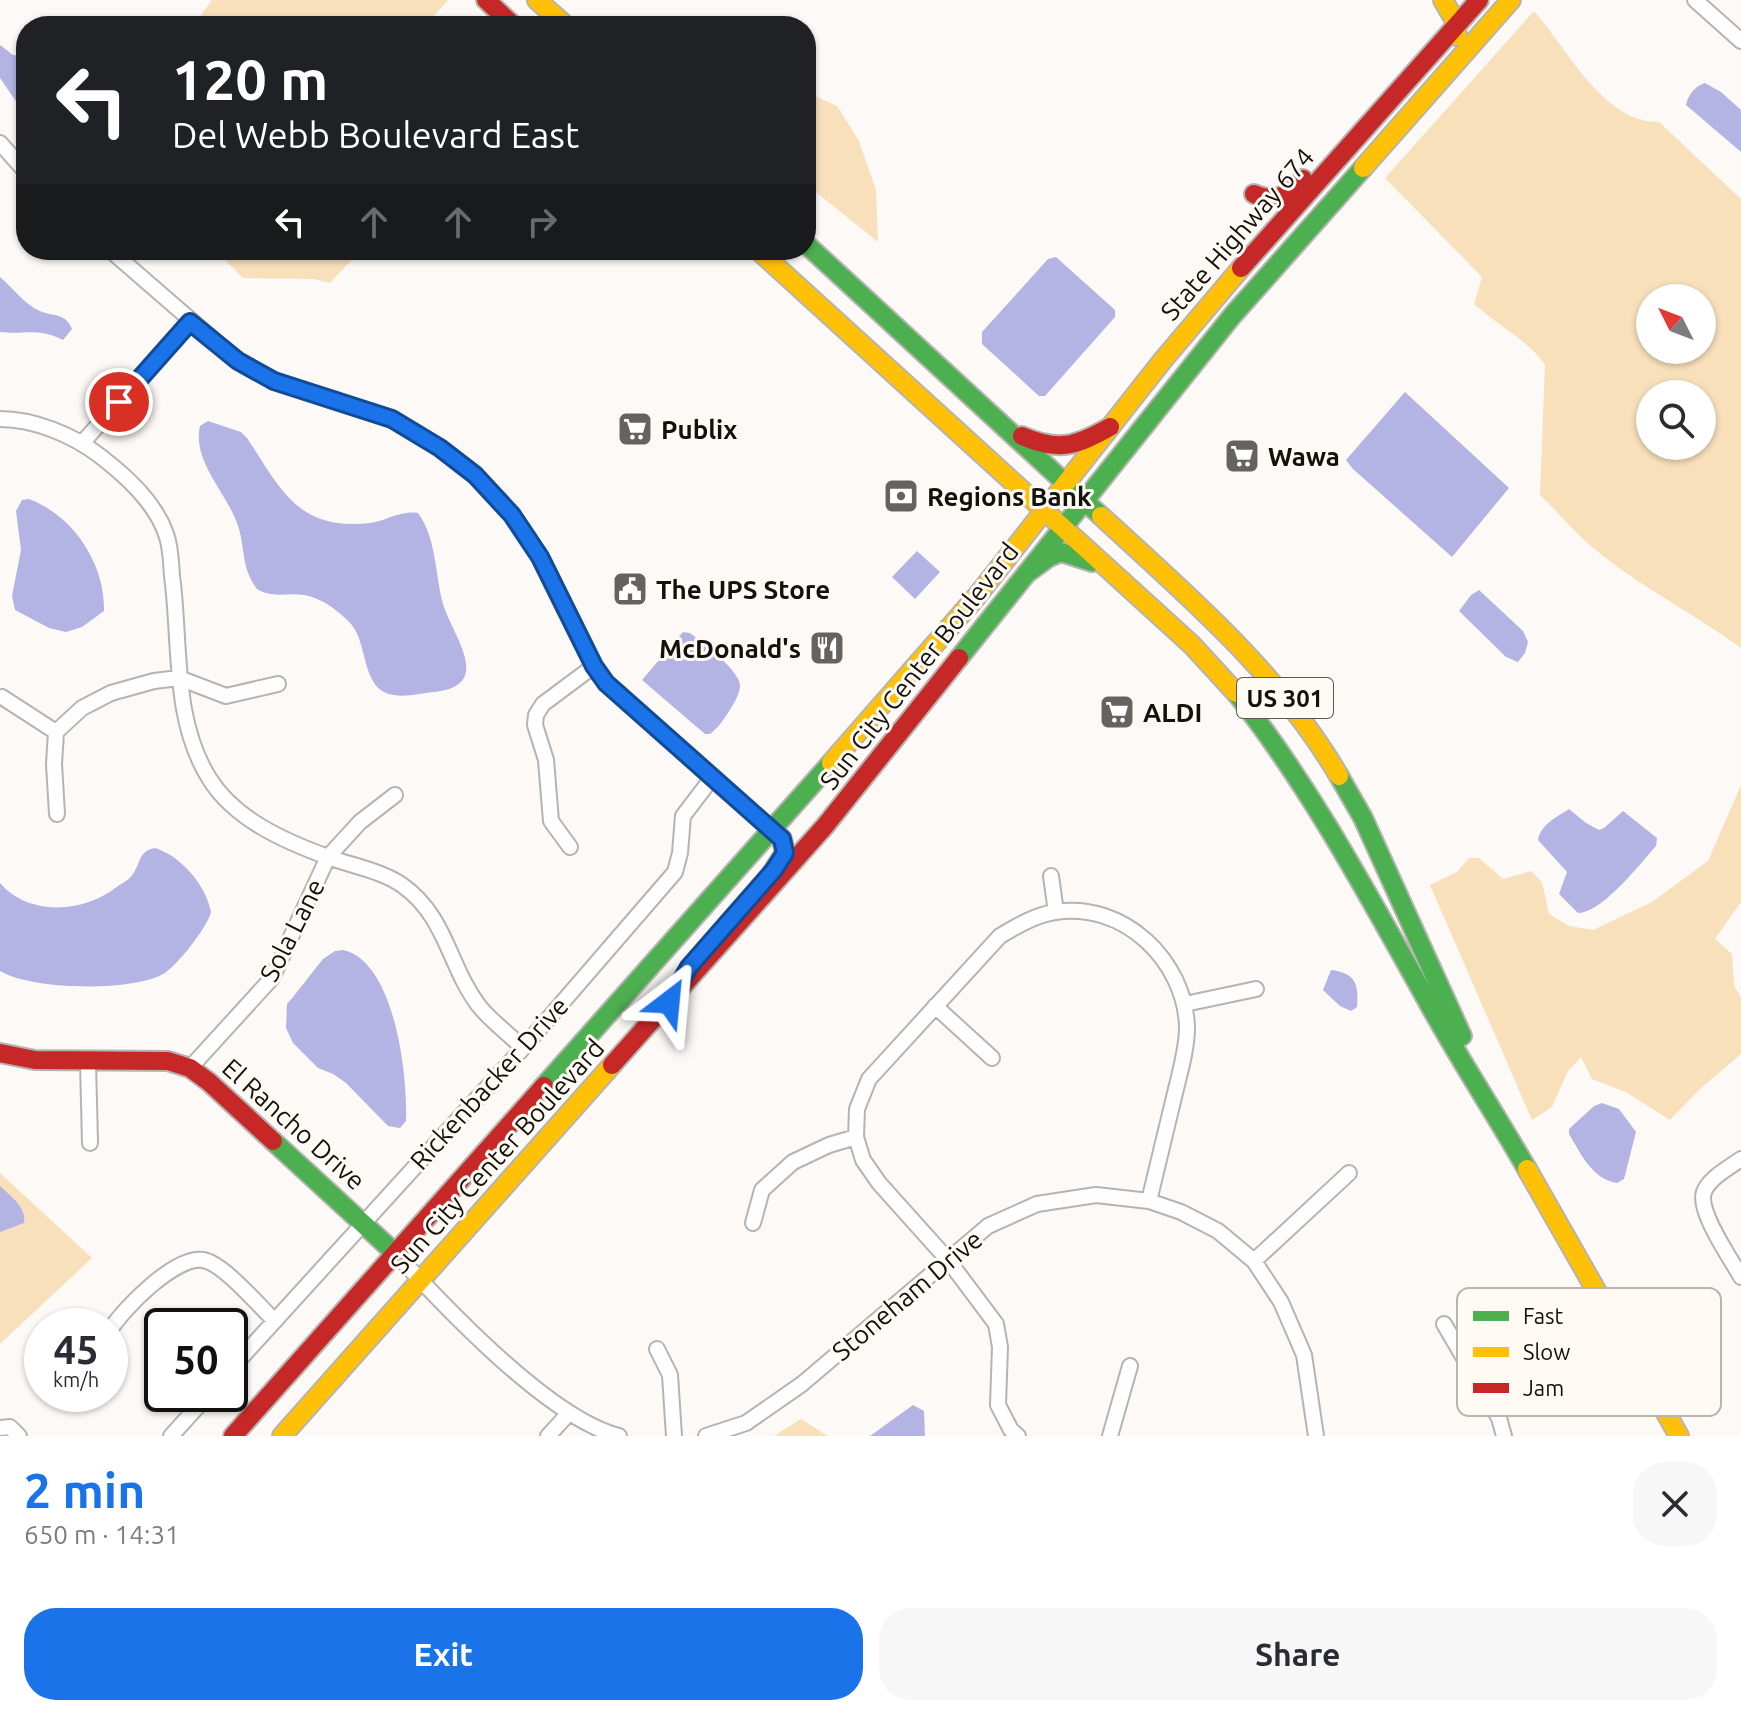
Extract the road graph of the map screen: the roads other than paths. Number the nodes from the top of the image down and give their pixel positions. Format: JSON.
{"nodes":[{"id":1,"x":486,"y":0,"type":"edge"},
{"id":2,"x":537,"y":0,"type":"edge"},
{"id":3,"x":1440,"y":0,"type":"edge"},
{"id":4,"x":1479,"y":0,"type":"edge"},
{"id":5,"x":1511,"y":0,"type":"edge"},
{"id":6,"x":1695,"y":0,"type":"edge"},
{"id":7,"x":503,"y":16,"type":"edge"},
{"id":8,"x":555,"y":16,"type":"edge"},
{"id":9,"x":1456,"y":25,"type":"junction"},
{"id":10,"x":1741,"y":41,"type":"edge"},
{"id":11,"x":1441,"y":42,"type":"junction"},
{"id":12,"x":1387,"y":102,"type":"junction"},
{"id":13,"x":0,"y":143,"type":"edge"},
{"id":14,"x":16,"y":161,"type":"edge"},
{"id":15,"x":1336,"y":197,"type":"junction"},
{"id":16,"x":1268,"y":236,"type":"junction"},
{"id":17,"x":816,"y":253,"type":"edge"},
{"id":18,"x":121,"y":260,"type":"edge"},
{"id":19,"x":769,"y":260,"type":"edge"},
{"id":20,"x":190,"y":322,"type":"junction"},
{"id":21,"x":0,"y":419,"type":"edge"},
{"id":22,"x":1110,"y":427,"type":"junction"},
{"id":23,"x":1010,"y":431,"type":"junction"},
{"id":24,"x":83,"y":442,"type":"junction"},
{"id":25,"x":1065,"y":483,"type":"junction"},
{"id":26,"x":1083,"y":501,"type":"junction"},
{"id":27,"x":1044,"y":511,"type":"junction"},
{"id":28,"x":1062,"y":527,"type":"junction"},
{"id":29,"x":1111,"y":572,"type":"junction"},
{"id":30,"x":1026,"y":574,"type":"junction"},
{"id":31,"x":594,"y":666,"type":"junction"},
{"id":32,"x":179,"y":678,"type":"junction"},
{"id":33,"x":278,"y":684,"type":"dead end"},
{"id":34,"x":2,"y":697,"type":"dead end"},
{"id":35,"x":56,"y":732,"type":"junction"},
{"id":36,"x":712,"y":778,"type":"junction"},
{"id":37,"x":395,"y":795,"type":"dead end"},
{"id":38,"x":57,"y":814,"type":"dead end"},
{"id":39,"x":772,"y":830,"type":"junction"},
{"id":40,"x":570,"y":847,"type":"dead end"},
{"id":41,"x":328,"y":857,"type":"junction"},
{"id":42,"x":1051,"y":876,"type":"dead end"},
{"id":43,"x":1056,"y":912,"type":"junction"},
{"id":44,"x":1256,"y":989,"type":"dead end"},
{"id":45,"x":669,"y":1002,"type":"junction"},
{"id":46,"x":1185,"y":1004,"type":"junction"},
{"id":47,"x":935,"y":1006,"type":"junction"},
{"id":48,"x":523,"y":1048,"type":"junction"},
{"id":49,"x":0,"y":1053,"type":"edge"},
{"id":50,"x":992,"y":1058,"type":"dead end"},
{"id":51,"x":88,"y":1062,"type":"junction"},
{"id":52,"x":190,"y":1068,"type":"junction"},
{"id":53,"x":1505,"y":1132,"type":"junction"},
{"id":54,"x":856,"y":1137,"type":"junction"},
{"id":55,"x":90,"y":1143,"type":"dead end"},
{"id":56,"x":1741,"y":1159,"type":"edge"},
{"id":57,"x":1349,"y":1173,"type":"dead end"},
{"id":58,"x":1149,"y":1201,"type":"junction"},
{"id":59,"x":363,"y":1222,"type":"junction"},
{"id":60,"x":753,"y":1223,"type":"dead end"},
{"id":61,"x":396,"y":1254,"type":"junction"},
{"id":62,"x":948,"y":1260,"type":"junction"},
{"id":63,"x":1254,"y":1261,"type":"junction"},
{"id":64,"x":1741,"y":1277,"type":"edge"},
{"id":65,"x":421,"y":1281,"type":"junction"},
{"id":66,"x":1594,"y":1288,"type":"edge"},
{"id":67,"x":128,"y":1310,"type":"edge"},
{"id":68,"x":275,"y":1321,"type":"junction"},
{"id":69,"x":1444,"y":1324,"type":"dead end"},
{"id":70,"x":1457,"y":1346,"type":"edge"},
{"id":71,"x":657,"y":1349,"type":"dead end"},
{"id":72,"x":248,"y":1350,"type":"edge"},
{"id":73,"x":1130,"y":1366,"type":"dead end"},
{"id":74,"x":193,"y":1412,"type":"edge"},
{"id":75,"x":569,"y":1413,"type":"junction"},
{"id":76,"x":1498,"y":1416,"type":"edge"},
{"id":77,"x":1668,"y":1416,"type":"edge"},
{"id":78,"x":0,"y":1428,"type":"edge"},
{"id":79,"x":19,"y":1436,"type":"edge"},
{"id":80,"x":171,"y":1436,"type":"edge"},
{"id":81,"x":233,"y":1436,"type":"edge"},
{"id":82,"x":282,"y":1436,"type":"edge"},
{"id":83,"x":548,"y":1436,"type":"edge"},
{"id":84,"x":619,"y":1436,"type":"edge"},
{"id":85,"x":674,"y":1436,"type":"edge"},
{"id":86,"x":706,"y":1436,"type":"edge"},
{"id":87,"x":1018,"y":1436,"type":"edge"},
{"id":88,"x":1110,"y":1436,"type":"edge"},
{"id":89,"x":1316,"y":1436,"type":"edge"},
{"id":90,"x":1504,"y":1436,"type":"edge"},
{"id":91,"x":1679,"y":1436,"type":"edge"}],
"edges":[{"from":1,"to":7,"type":"main road"},
{"from":2,"to":8,"type":"main road"},
{"from":3,"to":9,"type":"main road"},
{"from":3,"to":11,"type":"main road"},
{"from":4,"to":9,"type":"main road","name":"State Highway 674"},
{"from":5,"to":15,"type":"main road","name":"State Highway 674"},
{"from":6,"to":10,"type":"street"},
{"from":9,"to":11,"type":"main road","name":"State Highway 674"},
{"from":9,"to":15,"type":"main road"},
{"from":11,"to":12,"type":"main road","name":"State Highway 674"},
{"from":12,"to":16,"type":"main road","name":"State Highway 674"},
{"from":12,"to":16,"type":"main road"},
{"from":13,"to":14,"type":"street"},
{"from":15,"to":26,"type":"main road","name":"State Highway 674"},
{"from":16,"to":22,"type":"main road","name":"State Highway 674"},
{"from":17,"to":23,"type":"main road","number":"US 301"},
{"from":18,"to":20,"type":"street"},
{"from":19,"to":27,"type":"main road","number":"US 301"},
{"from":20,"to":24,"type":"street"},
{"from":20,"to":31,"type":"street"},
{"from":21,"to":24,"type":"street"},
{"from":22,"to":23,"type":"main road"},
{"from":22,"to":25,"type":"main road","name":"State Highway 674"},
{"from":23,"to":25,"type":"main road","number":"US 301"},
{"from":24,"to":32,"type":"street"},
{"from":25,"to":26,"type":"main road","number":"US 301"},
{"from":25,"to":27,"type":"main road","name":"State Highway 674"},
{"from":26,"to":28,"type":"main road","name":"Sun City Center Boulevard"},
{"from":26,"to":53,"type":"main road","number":"US 301"},
{"from":27,"to":28,"type":"main road","number":"US 301"},
{"from":27,"to":39,"type":"main road","name":"Sun City Center Boulevard"},
{"from":28,"to":29,"type":"main road","number":"US 301"},
{"from":28,"to":30,"type":"main road","name":"Sun City Center Boulevard"},
{"from":29,"to":30,"type":"main road"},
{"from":29,"to":53,"type":"main road","number":"US 301"},
{"from":30,"to":45,"type":"main road","name":"Sun City Center Boulevard"},
{"from":31,"to":36,"type":"street"},
{"from":31,"to":40,"type":"street"},
{"from":32,"to":33,"type":"street"},
{"from":32,"to":35,"type":"street"},
{"from":32,"to":41,"type":"street"},
{"from":34,"to":35,"type":"street"},
{"from":35,"to":38,"type":"street"},
{"from":36,"to":39,"type":"street"},
{"from":36,"to":48,"type":"street","name":"Rickenbacker Drive"},
{"from":37,"to":41,"type":"street","name":"Sola Lane"},
{"from":39,"to":45,"type":"main road"},
{"from":39,"to":61,"type":"main road","name":"Sun City Center Boulevard"},
{"from":41,"to":48,"type":"street"},
{"from":41,"to":52,"type":"street","name":"Sola Lane"},
{"from":42,"to":43,"type":"street"},
{"from":43,"to":46,"type":"street"},
{"from":43,"to":47,"type":"street"},
{"from":44,"to":46,"type":"street"},
{"from":45,"to":65,"type":"main road","name":"Sun City Center Boulevard"},
{"from":46,"to":58,"type":"street"},
{"from":47,"to":50,"type":"street"},
{"from":47,"to":54,"type":"street"},
{"from":48,"to":59,"type":"street","name":"Rickenbacker Drive"},
{"from":49,"to":51,"type":"main road","name":"El Rancho Drive"},
{"from":51,"to":52,"type":"main road","name":"El Rancho Drive"},
{"from":51,"to":55,"type":"street"},
{"from":52,"to":59,"type":"main road","name":"El Rancho Drive"},
{"from":53,"to":66,"type":"main road","number":"US 301"},
{"from":54,"to":60,"type":"street"},
{"from":54,"to":62,"type":"street"},
{"from":56,"to":64,"type":"street"},
{"from":57,"to":63,"type":"street"},
{"from":58,"to":62,"type":"street","name":"Stoneham Drive"},
{"from":58,"to":63,"type":"street","name":"Stoneham Drive"},
{"from":59,"to":61,"type":"main road","name":"El Rancho Drive"},
{"from":59,"to":68,"type":"street","name":"Rickenbacker Drive"},
{"from":61,"to":65,"type":"street"},
{"from":61,"to":81,"type":"main road","name":"Sun City Center Boulevard"},
{"from":62,"to":86,"type":"street","name":"Stoneham Drive"},
{"from":62,"to":87,"type":"street"},
{"from":63,"to":89,"type":"street","name":"Stoneham Drive"},
{"from":65,"to":75,"type":"street"},
{"from":65,"to":82,"type":"main road","name":"Sun City Center Boulevard"},
{"from":67,"to":68,"type":"street"},
{"from":68,"to":72,"type":"street","name":"Rickenbacker Drive"},
{"from":69,"to":70,"type":"street"},
{"from":71,"to":85,"type":"street"},
{"from":73,"to":88,"type":"street"},
{"from":74,"to":80,"type":"street"},
{"from":75,"to":83,"type":"street"},
{"from":75,"to":84,"type":"street"},
{"from":76,"to":90,"type":"street"},
{"from":77,"to":91,"type":"main road","number":"US 301"},
{"from":78,"to":79,"type":"street"}]}
